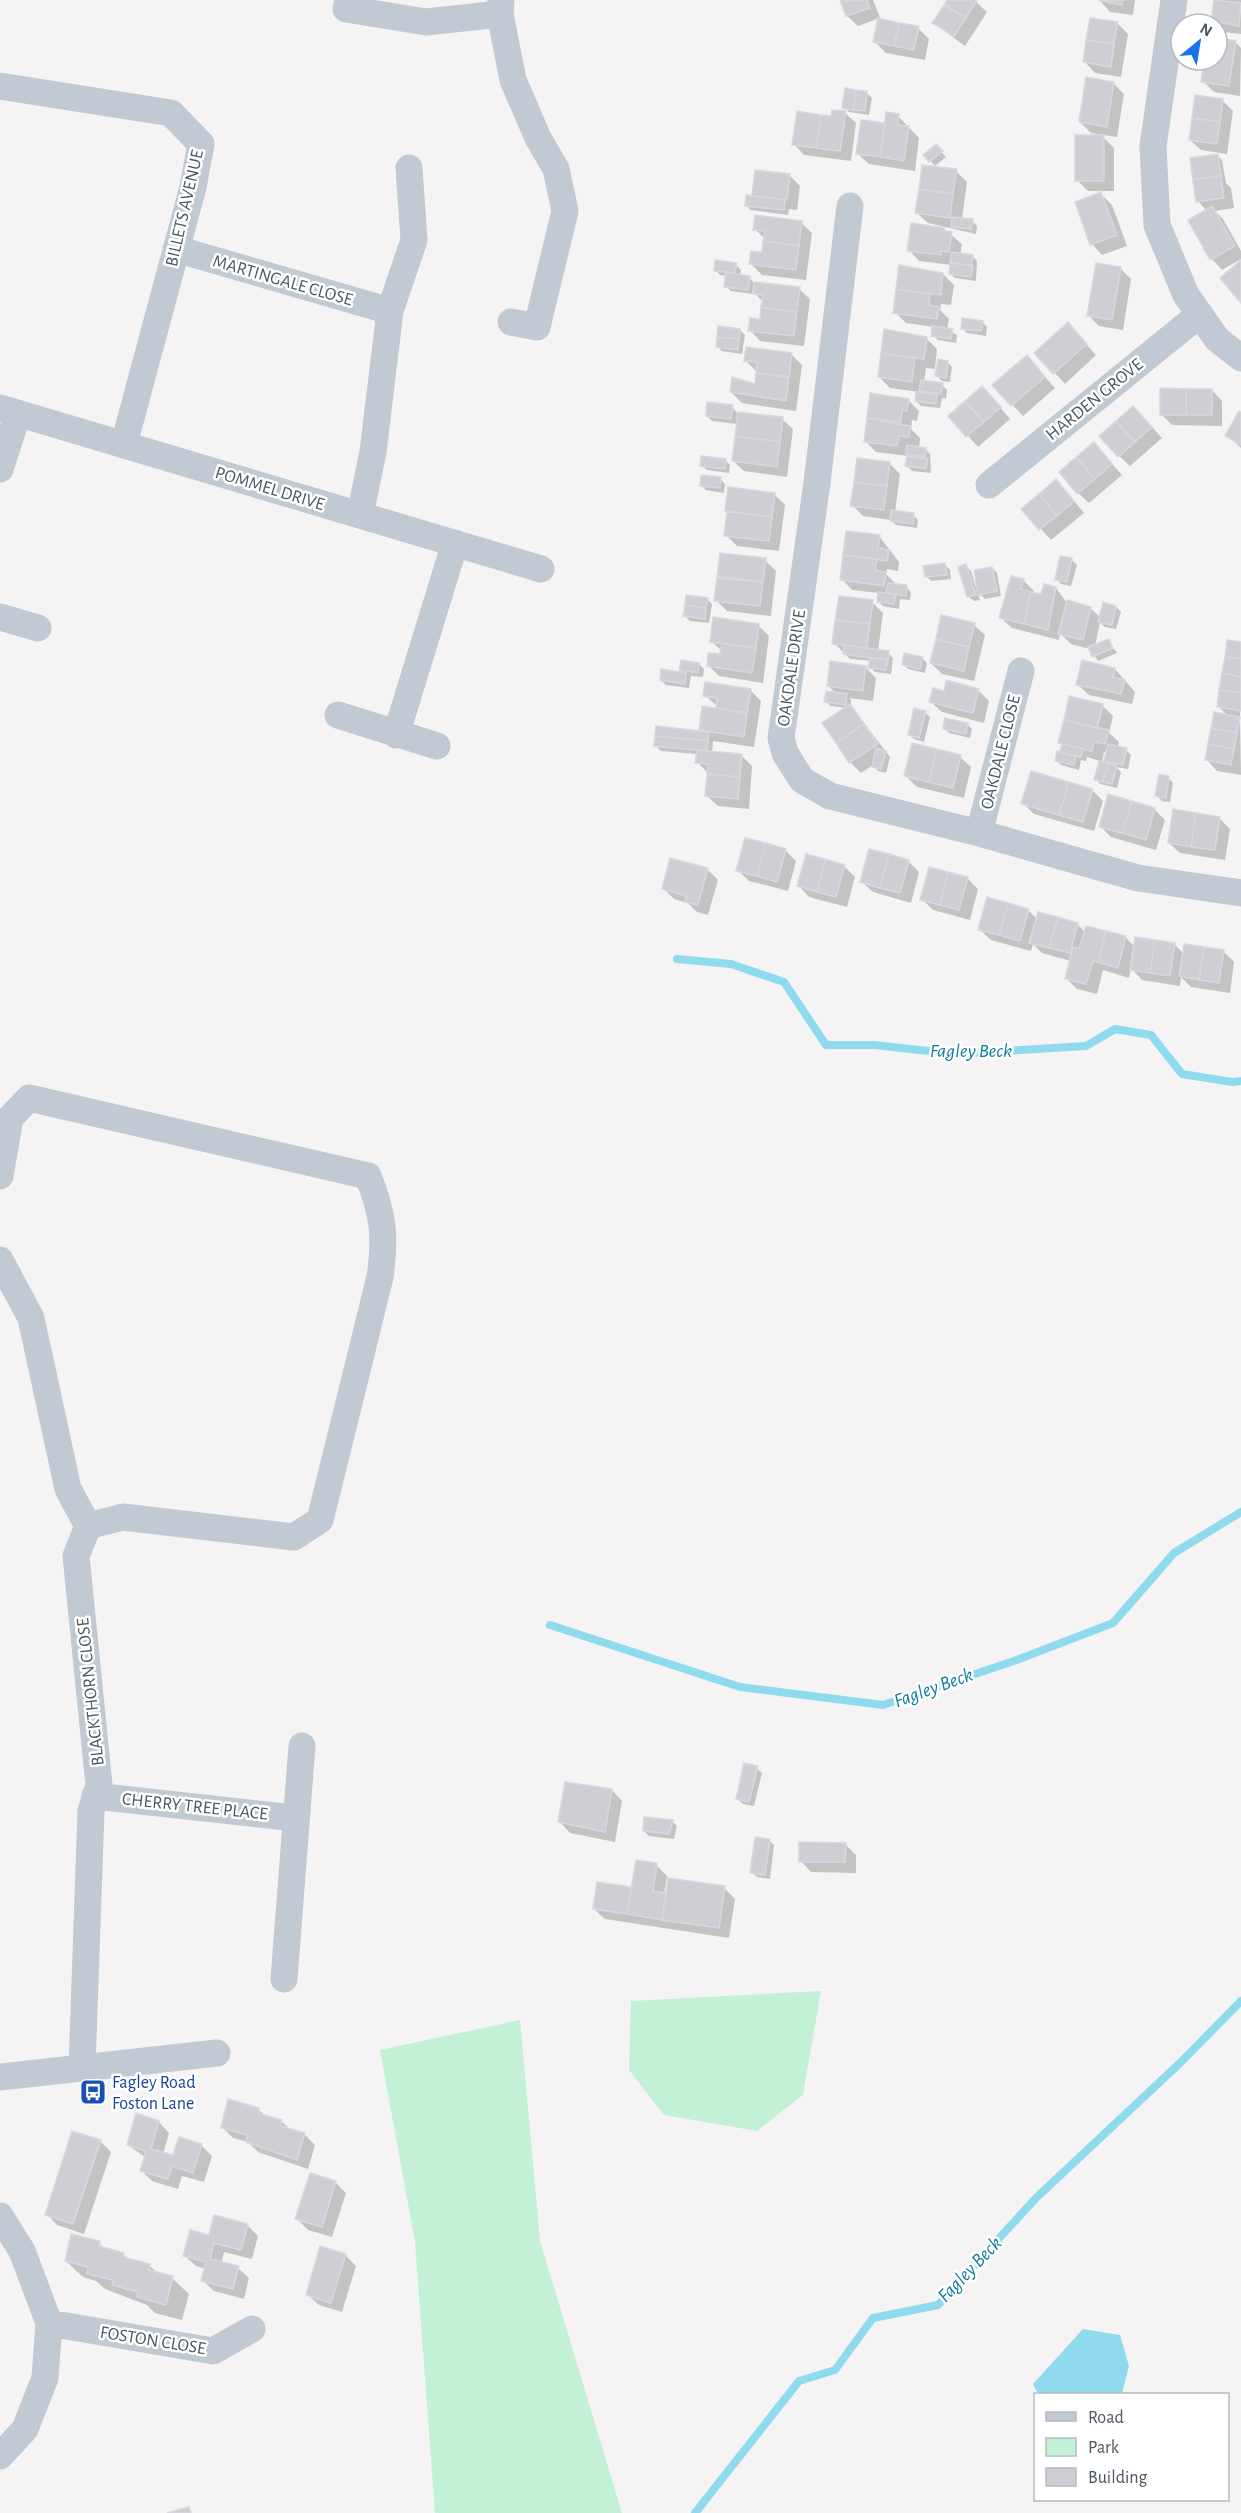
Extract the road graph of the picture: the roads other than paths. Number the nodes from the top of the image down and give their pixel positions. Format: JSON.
{"nodes":[{"id":1,"x":348,"y":0,"type":"edge"},
{"id":2,"x":1174,"y":0,"type":"edge"},
{"id":3,"x":501,"y":7,"type":"edge"},
{"id":4,"x":0,"y":87,"type":"edge"},
{"id":5,"x":409,"y":168,"type":"dead end"},
{"id":6,"x":850,"y":206,"type":"dead end"},
{"id":7,"x":176,"y":249,"type":"junction"},
{"id":8,"x":390,"y":311,"type":"junction"},
{"id":9,"x":1200,"y":314,"type":"junction"},
{"id":10,"x":511,"y":322,"type":"dead end"},
{"id":11,"x":1241,"y":358,"type":"edge"},
{"id":12,"x":9,"y":410,"type":"edge"},
{"id":13,"x":124,"y":444,"type":"junction"},
{"id":14,"x":0,"y":469,"type":"edge"},
{"id":15,"x":989,"y":485,"type":"dead end"},
{"id":16,"x":360,"y":515,"type":"junction"},
{"id":17,"x":455,"y":543,"type":"junction"},
{"id":18,"x":541,"y":569,"type":"dead end"},
{"id":19,"x":0,"y":616,"type":"edge"},
{"id":20,"x":38,"y":628,"type":"dead end"},
{"id":21,"x":1021,"y":671,"type":"dead end"},
{"id":22,"x":338,"y":715,"type":"dead end"},
{"id":23,"x":396,"y":735,"type":"junction"},
{"id":24,"x":437,"y":746,"type":"dead end"},
{"id":25,"x":979,"y":833,"type":"junction"},
{"id":26,"x":1241,"y":893,"type":"edge"},
{"id":27,"x":0,"y":1176,"type":"edge"},
{"id":28,"x":0,"y":1260,"type":"edge"},
{"id":29,"x":88,"y":1526,"type":"junction"},
{"id":30,"x":302,"y":1746,"type":"dead end"},
{"id":31,"x":95,"y":1796,"type":"junction"},
{"id":32,"x":295,"y":1818,"type":"junction"},
{"id":33,"x":284,"y":1979,"type":"dead end"},
{"id":34,"x":217,"y":2053,"type":"dead end"},
{"id":35,"x":82,"y":2068,"type":"junction"},
{"id":36,"x":0,"y":2077,"type":"edge"},
{"id":37,"x":0,"y":2216,"type":"edge"},
{"id":38,"x":49,"y":2323,"type":"junction"},
{"id":39,"x":252,"y":2329,"type":"dead end"},
{"id":40,"x":0,"y":2456,"type":"edge"}],
"edges":[{"from":1,"to":3,"type":"street"},
{"from":2,"to":9,"type":"street"},
{"from":3,"to":10,"type":"street"},
{"from":4,"to":7,"type":"street","name":"BILLETS AVENUE"},
{"from":5,"to":8,"type":"street"},
{"from":6,"to":25,"type":"street","name":"OAKDALE DRIVE"},
{"from":7,"to":8,"type":"street","name":"MARTINGALE CLOSE"},
{"from":7,"to":13,"type":"street","name":"BILLETS AVENUE"},
{"from":8,"to":16,"type":"street"},
{"from":9,"to":11,"type":"street"},
{"from":9,"to":15,"type":"street","name":"HARDEN GROVE"},
{"from":12,"to":13,"type":"street","name":"POMMEL DRIVE"},
{"from":12,"to":14,"type":"street"},
{"from":13,"to":16,"type":"street","name":"POMMEL DRIVE"},
{"from":16,"to":17,"type":"street","name":"POMMEL DRIVE"},
{"from":17,"to":18,"type":"street","name":"POMMEL DRIVE"},
{"from":17,"to":23,"type":"street"},
{"from":19,"to":20,"type":"street"},
{"from":21,"to":25,"type":"street","name":"OAKDALE CLOSE"},
{"from":22,"to":23,"type":"street"},
{"from":23,"to":24,"type":"street"},
{"from":25,"to":26,"type":"street","name":"OAKDALE DRIVE"},
{"from":27,"to":29,"type":"street"},
{"from":28,"to":29,"type":"street"},
{"from":29,"to":31,"type":"street","name":"BLACKTHORN CLOSE"},
{"from":30,"to":32,"type":"street"},
{"from":31,"to":32,"type":"street","name":"CHERRY TREE PLACE"},
{"from":31,"to":35,"type":"street","name":"BLACKTHORN CLOSE"},
{"from":32,"to":33,"type":"street"},
{"from":34,"to":35,"type":"street"},
{"from":35,"to":36,"type":"street"},
{"from":37,"to":38,"type":"street"},
{"from":38,"to":39,"type":"street","name":"FOSTON CLOSE"},
{"from":38,"to":40,"type":"street"}]}
